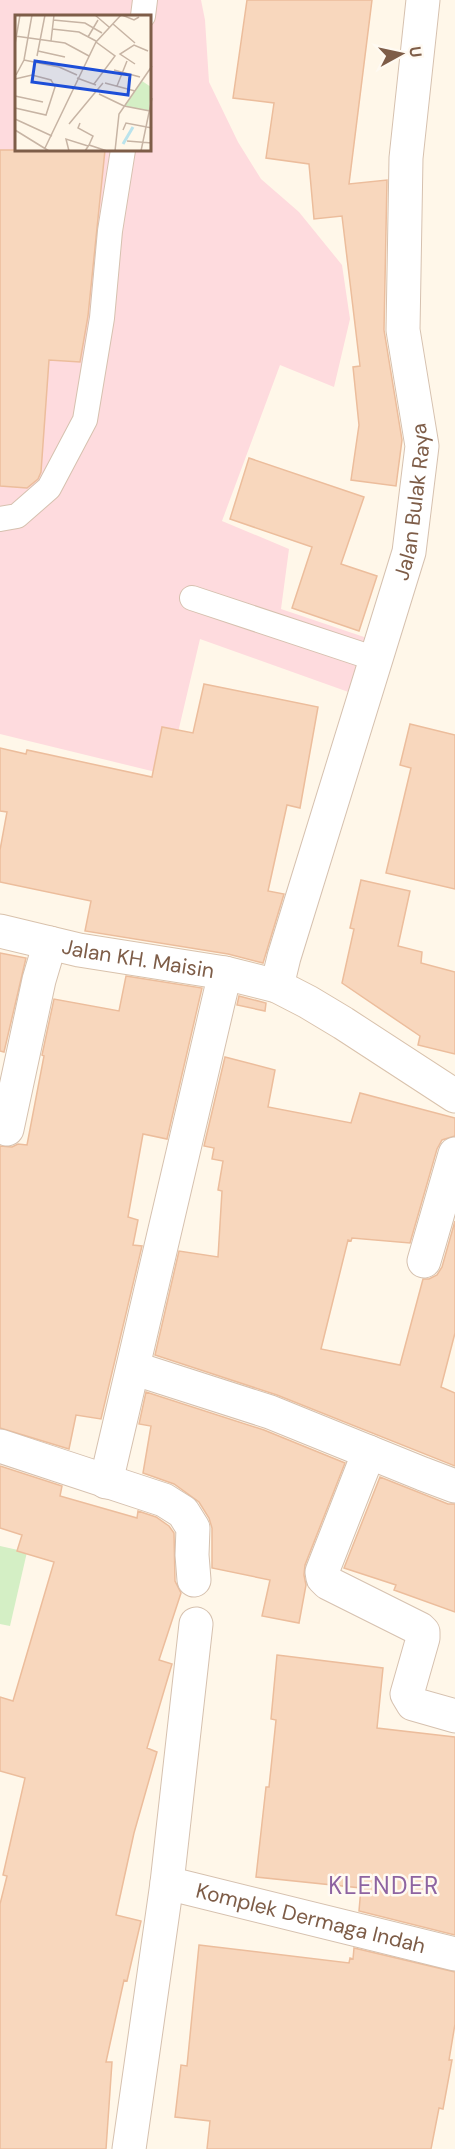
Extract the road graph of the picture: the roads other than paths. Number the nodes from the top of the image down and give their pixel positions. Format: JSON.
{"nodes":[{"id":1,"x":145,"y":0,"type":"edge"},
{"id":2,"x":423,"y":0,"type":"edge"},
{"id":3,"x":143,"y":15,"type":"edge"},
{"id":4,"x":123,"y":152,"type":"edge"},
{"id":5,"x":0,"y":519,"type":"edge"},
{"id":6,"x":192,"y":598,"type":"dead end"},
{"id":7,"x":376,"y":659,"type":"junction"},
{"id":8,"x":0,"y":931,"type":"edge"},
{"id":9,"x":50,"y":943,"type":"junction"},
{"id":10,"x":225,"y":974,"type":"junction"},
{"id":11,"x":277,"y":986,"type":"junction"},
{"id":12,"x":455,"y":1096,"type":"edge"},
{"id":13,"x":7,"y":1130,"type":"dead end"},
{"id":14,"x":455,"y":1154,"type":"edge"},
{"id":15,"x":424,"y":1261,"type":"dead end"},
{"id":16,"x":133,"y":1368,"type":"junction"},
{"id":17,"x":0,"y":1446,"type":"edge"},
{"id":18,"x":369,"y":1452,"type":"junction"},
{"id":19,"x":106,"y":1482,"type":"junction"},
{"id":20,"x":455,"y":1485,"type":"edge"},
{"id":21,"x":194,"y":1580,"type":"dead end"},
{"id":22,"x":196,"y":1624,"type":"dead end"},
{"id":23,"x":455,"y":1716,"type":"edge"},
{"id":24,"x":167,"y":1883,"type":"junction"},
{"id":25,"x":455,"y":1954,"type":"edge"},
{"id":26,"x":129,"y":2149,"type":"edge"}],
"edges":[{"from":1,"to":3,"type":"lane"},
{"from":2,"to":7,"type":"street","name":"Jalan Bulak Raya"},
{"from":4,"to":5,"type":"lane"},
{"from":6,"to":7,"type":"lane"},
{"from":7,"to":11,"type":"street","name":"Jalan Bulak Raya"},
{"from":8,"to":9,"type":"street","name":"Jalan KH. Maisin"},
{"from":9,"to":10,"type":"street","name":"Jalan KH. Maisin"},
{"from":9,"to":13,"type":"street"},
{"from":10,"to":11,"type":"street","name":"Jalan KH. Maisin"},
{"from":10,"to":16,"type":"street"},
{"from":11,"to":12,"type":"street","name":"Jalan KH. Maisin"},
{"from":14,"to":15,"type":"street"},
{"from":16,"to":18,"type":"street"},
{"from":16,"to":19,"type":"street"},
{"from":17,"to":19,"type":"street"},
{"from":18,"to":20,"type":"street"},
{"from":18,"to":23,"type":"street"},
{"from":19,"to":21,"type":"street"},
{"from":22,"to":24,"type":"street","name":"Komplek Dermaga Indah"},
{"from":24,"to":25,"type":"street","name":"Komplek Dermaga Indah"},
{"from":24,"to":26,"type":"street","name":"Komplek Dermaga Indah"}]}
